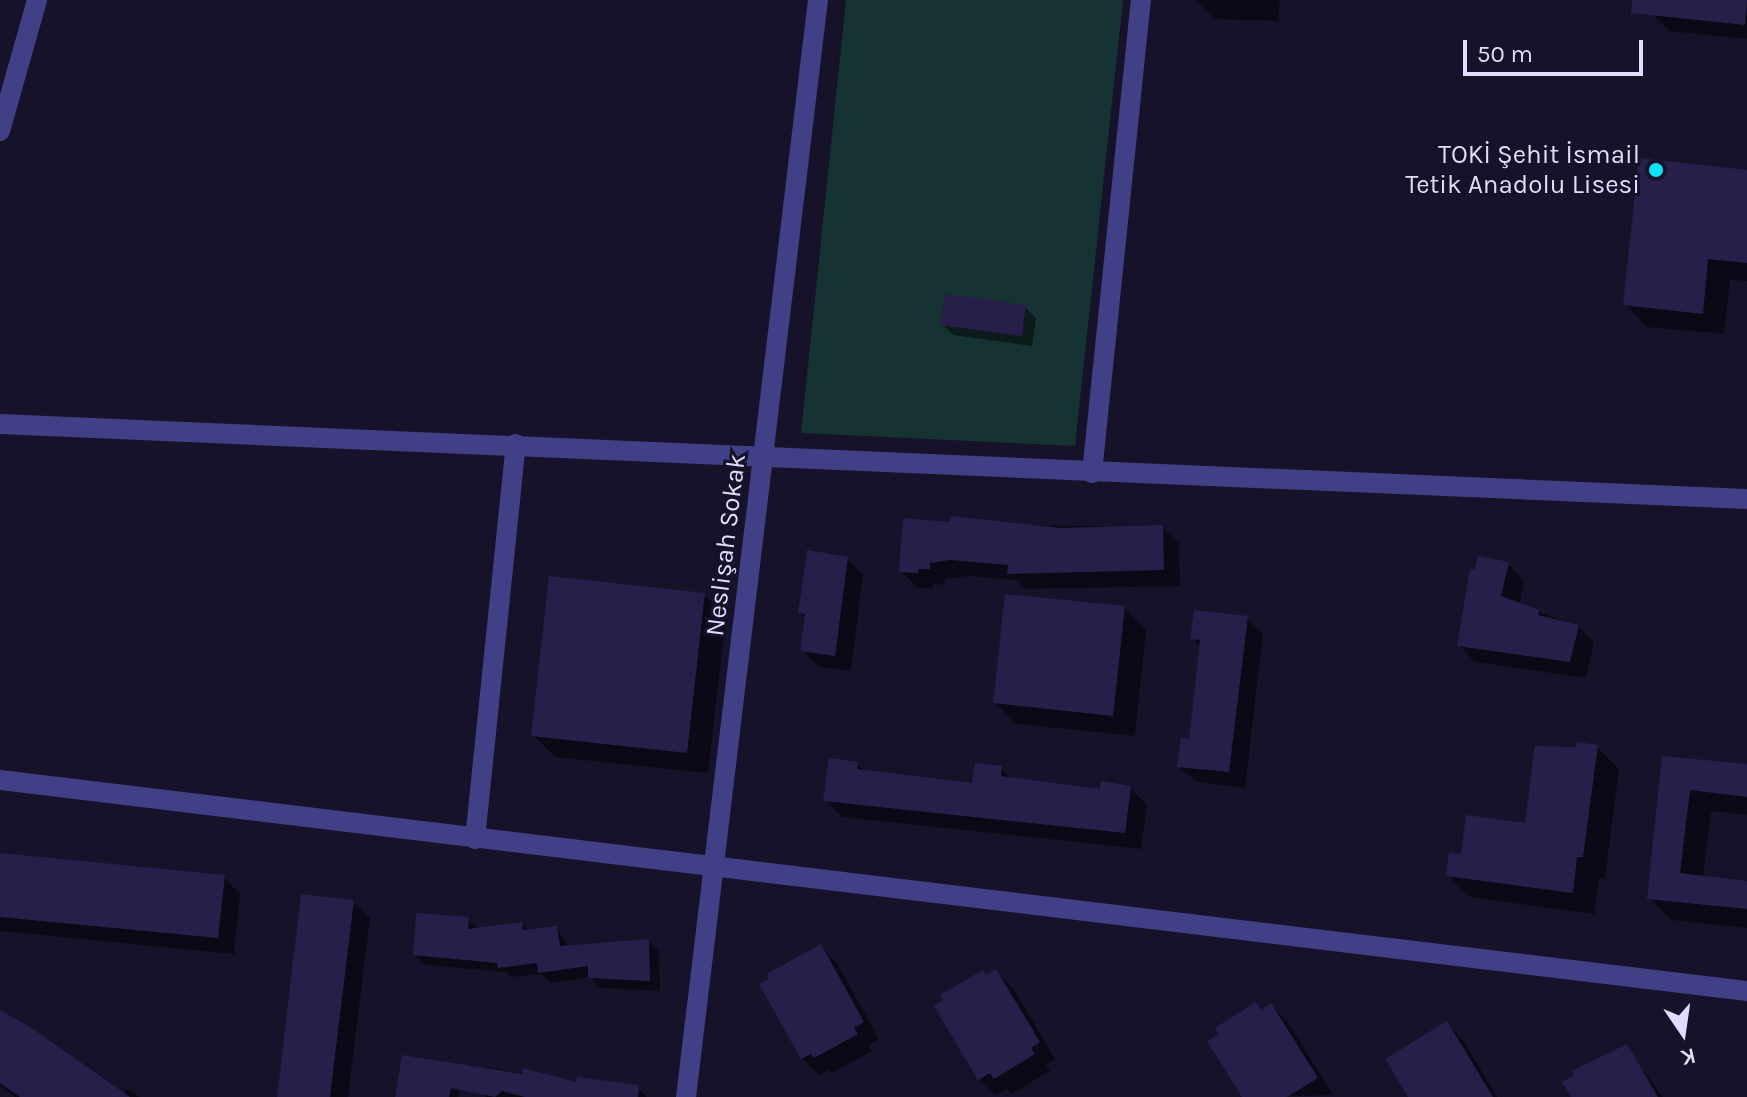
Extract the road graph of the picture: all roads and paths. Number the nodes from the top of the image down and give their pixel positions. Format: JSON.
{"nodes":[{"id":1,"x":37,"y":0,"type":"edge"},
{"id":2,"x":818,"y":0,"type":"edge"},
{"id":3,"x":1141,"y":0,"type":"edge"},
{"id":4,"x":0,"y":131,"type":"edge"},
{"id":5,"x":0,"y":424,"type":"edge"},
{"id":6,"x":516,"y":444,"type":"junction"},
{"id":7,"x":763,"y":455,"type":"junction"},
{"id":8,"x":1092,"y":473,"type":"junction"},
{"id":9,"x":1747,"y":499,"type":"edge"},
{"id":10,"x":0,"y":780,"type":"edge"},
{"id":11,"x":475,"y":839,"type":"junction"},
{"id":12,"x":713,"y":869,"type":"junction"},
{"id":13,"x":1747,"y":991,"type":"edge"},
{"id":14,"x":686,"y":1097,"type":"edge"}],
"edges":[{"from":1,"to":4,"type":"street"},
{"from":2,"to":7,"type":"street","name":"Neslişah Sokak"},
{"from":3,"to":8,"type":"street"},
{"from":5,"to":6,"type":"street"},
{"from":6,"to":7,"type":"street"},
{"from":6,"to":11,"type":"street"},
{"from":7,"to":8,"type":"street"},
{"from":7,"to":12,"type":"street","name":"Neslişah Sokak"},
{"from":8,"to":9,"type":"street"},
{"from":10,"to":11,"type":"street"},
{"from":11,"to":12,"type":"street"},
{"from":12,"to":13,"type":"street"},
{"from":12,"to":14,"type":"street","name":"Neslişah Sokak"}]}
